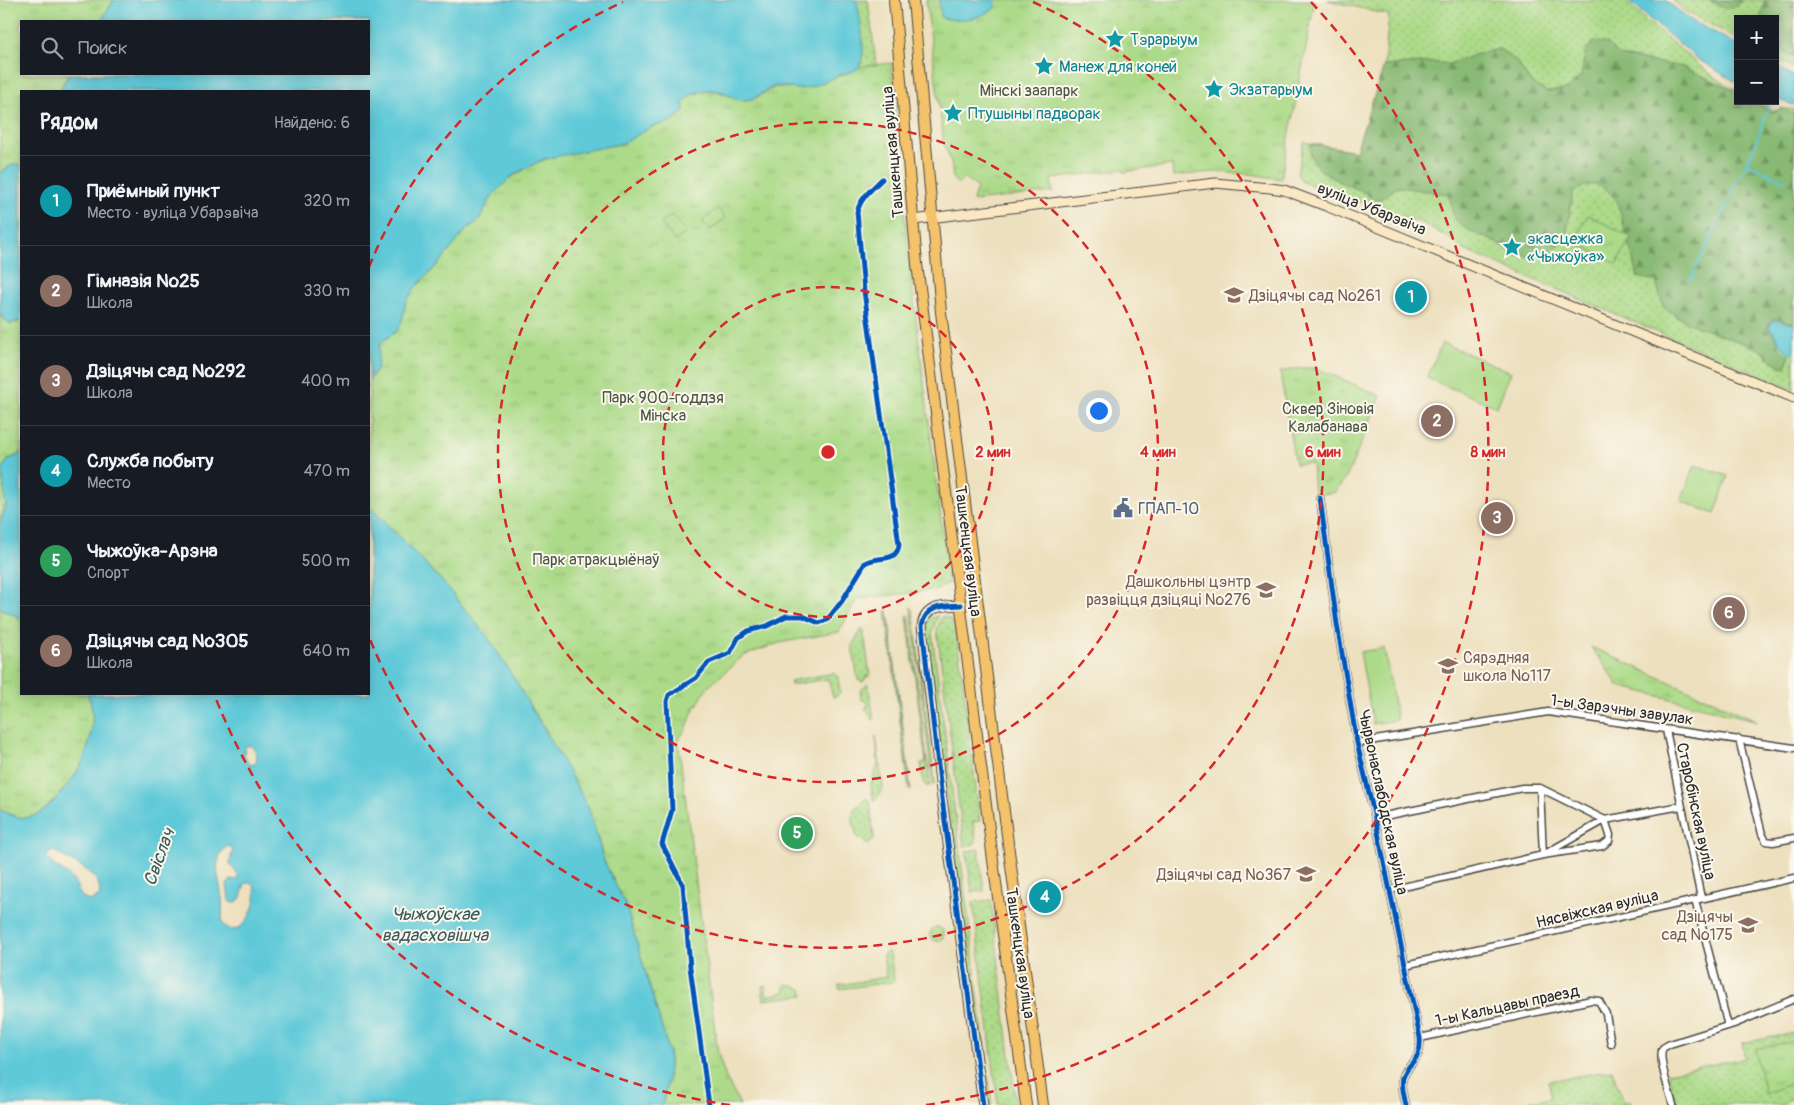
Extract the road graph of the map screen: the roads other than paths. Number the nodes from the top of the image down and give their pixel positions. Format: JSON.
{"nodes":[{"id":1,"x":894,"y":0,"type":"edge"},
{"id":2,"x":913,"y":0,"type":"edge"},
{"id":3,"x":932,"y":218,"type":"junction"},
{"id":4,"x":913,"y":220,"type":"junction"},
{"id":5,"x":1794,"y":398,"type":"edge"},
{"id":6,"x":1320,"y":498,"type":"dead end"},
{"id":7,"x":978,"y":603,"type":"junction"},
{"id":8,"x":961,"y":605,"type":"junction"},
{"id":9,"x":1666,"y":730,"type":"junction"},
{"id":10,"x":1739,"y":739,"type":"junction"},
{"id":11,"x":1357,"y":742,"type":"junction"},
{"id":12,"x":1794,"y":748,"type":"edge"},
{"id":13,"x":1540,"y":788,"type":"junction"},
{"id":14,"x":1681,"y":806,"type":"junction"},
{"id":15,"x":1375,"y":818,"type":"junction"},
{"id":16,"x":1605,"y":820,"type":"junction"},
{"id":17,"x":1794,"y":838,"type":"edge"},
{"id":18,"x":1543,"y":855,"type":"junction"},
{"id":19,"x":1794,"y":878,"type":"edge"},
{"id":20,"x":1390,"y":890,"type":"junction"},
{"id":21,"x":1698,"y":899,"type":"junction"},
{"id":22,"x":1405,"y":965,"type":"junction"},
{"id":23,"x":1794,"y":999,"type":"edge"},
{"id":24,"x":1728,"y":1026,"type":"junction"},
{"id":25,"x":1420,"y":1038,"type":"junction"},
{"id":26,"x":1611,"y":1044,"type":"dead end"},
{"id":27,"x":983,"y":1105,"type":"edge"},
{"id":28,"x":1026,"y":1105,"type":"edge"},
{"id":29,"x":1043,"y":1105,"type":"edge"},
{"id":30,"x":1406,"y":1105,"type":"edge"},
{"id":31,"x":1672,"y":1105,"type":"edge"}],
"edges":[{"from":1,"to":4,"type":"main road","name":"Ташкенцкая вуліца"},
{"from":2,"to":3,"type":"main road","name":"Ташкенцкая вуліца"},
{"from":3,"to":4,"type":"main road","name":"вуліца Убарэвіча"},
{"from":3,"to":5,"type":"main road","name":"вуліца Убарэвіча"},
{"from":3,"to":7,"type":"main road","name":"Ташкенцкая вуліца"},
{"from":4,"to":8,"type":"main road","name":"Ташкенцкая вуліца"},
{"from":6,"to":11,"type":"street","name":"Чырвонаслабодская вуліца"},
{"from":7,"to":8,"type":"main road"},
{"from":7,"to":29,"type":"main road","name":"Ташкенцкая вуліца"},
{"from":8,"to":27,"type":"main road"},
{"from":8,"to":28,"type":"main road","name":"Ташкенцкая вуліца"},
{"from":9,"to":10,"type":"street","name":"1-ы Зарэчны завулак"},
{"from":9,"to":11,"type":"street","name":"1-ы Зарэчны завулак"},
{"from":9,"to":14,"type":"street","name":"Старобінская вуліца"},
{"from":10,"to":12,"type":"street","name":"1-ы Зарэчны завулак"},
{"from":10,"to":17,"type":"street"},
{"from":11,"to":15,"type":"street","name":"Чырвонаслабодская вуліца"},
{"from":13,"to":15,"type":"street"},
{"from":13,"to":16,"type":"street"},
{"from":13,"to":18,"type":"street"},
{"from":14,"to":16,"type":"street"},
{"from":14,"to":21,"type":"street","name":"Старобінская вуліца"},
{"from":15,"to":20,"type":"street","name":"Чырвонаслабодская вуліца"},
{"from":16,"to":18,"type":"street"},
{"from":16,"to":18,"type":"street"},
{"from":18,"to":20,"type":"street"},
{"from":19,"to":21,"type":"street","name":"Нясвіжская вуліца"},
{"from":20,"to":22,"type":"street","name":"Чырвонаслабодская вуліца"},
{"from":21,"to":22,"type":"street","name":"Нясвіжская вуліца"},
{"from":21,"to":24,"type":"street","name":"Старобінская вуліца"},
{"from":22,"to":25,"type":"street","name":"Чырвонаслабодская вуліца"},
{"from":23,"to":24,"type":"street"},
{"from":24,"to":31,"type":"street"},
{"from":25,"to":26,"type":"street","name":"1-ы Кальцавы праезд"},
{"from":25,"to":30,"type":"street","name":"Чырвонаслабодская вуліца"}]}
